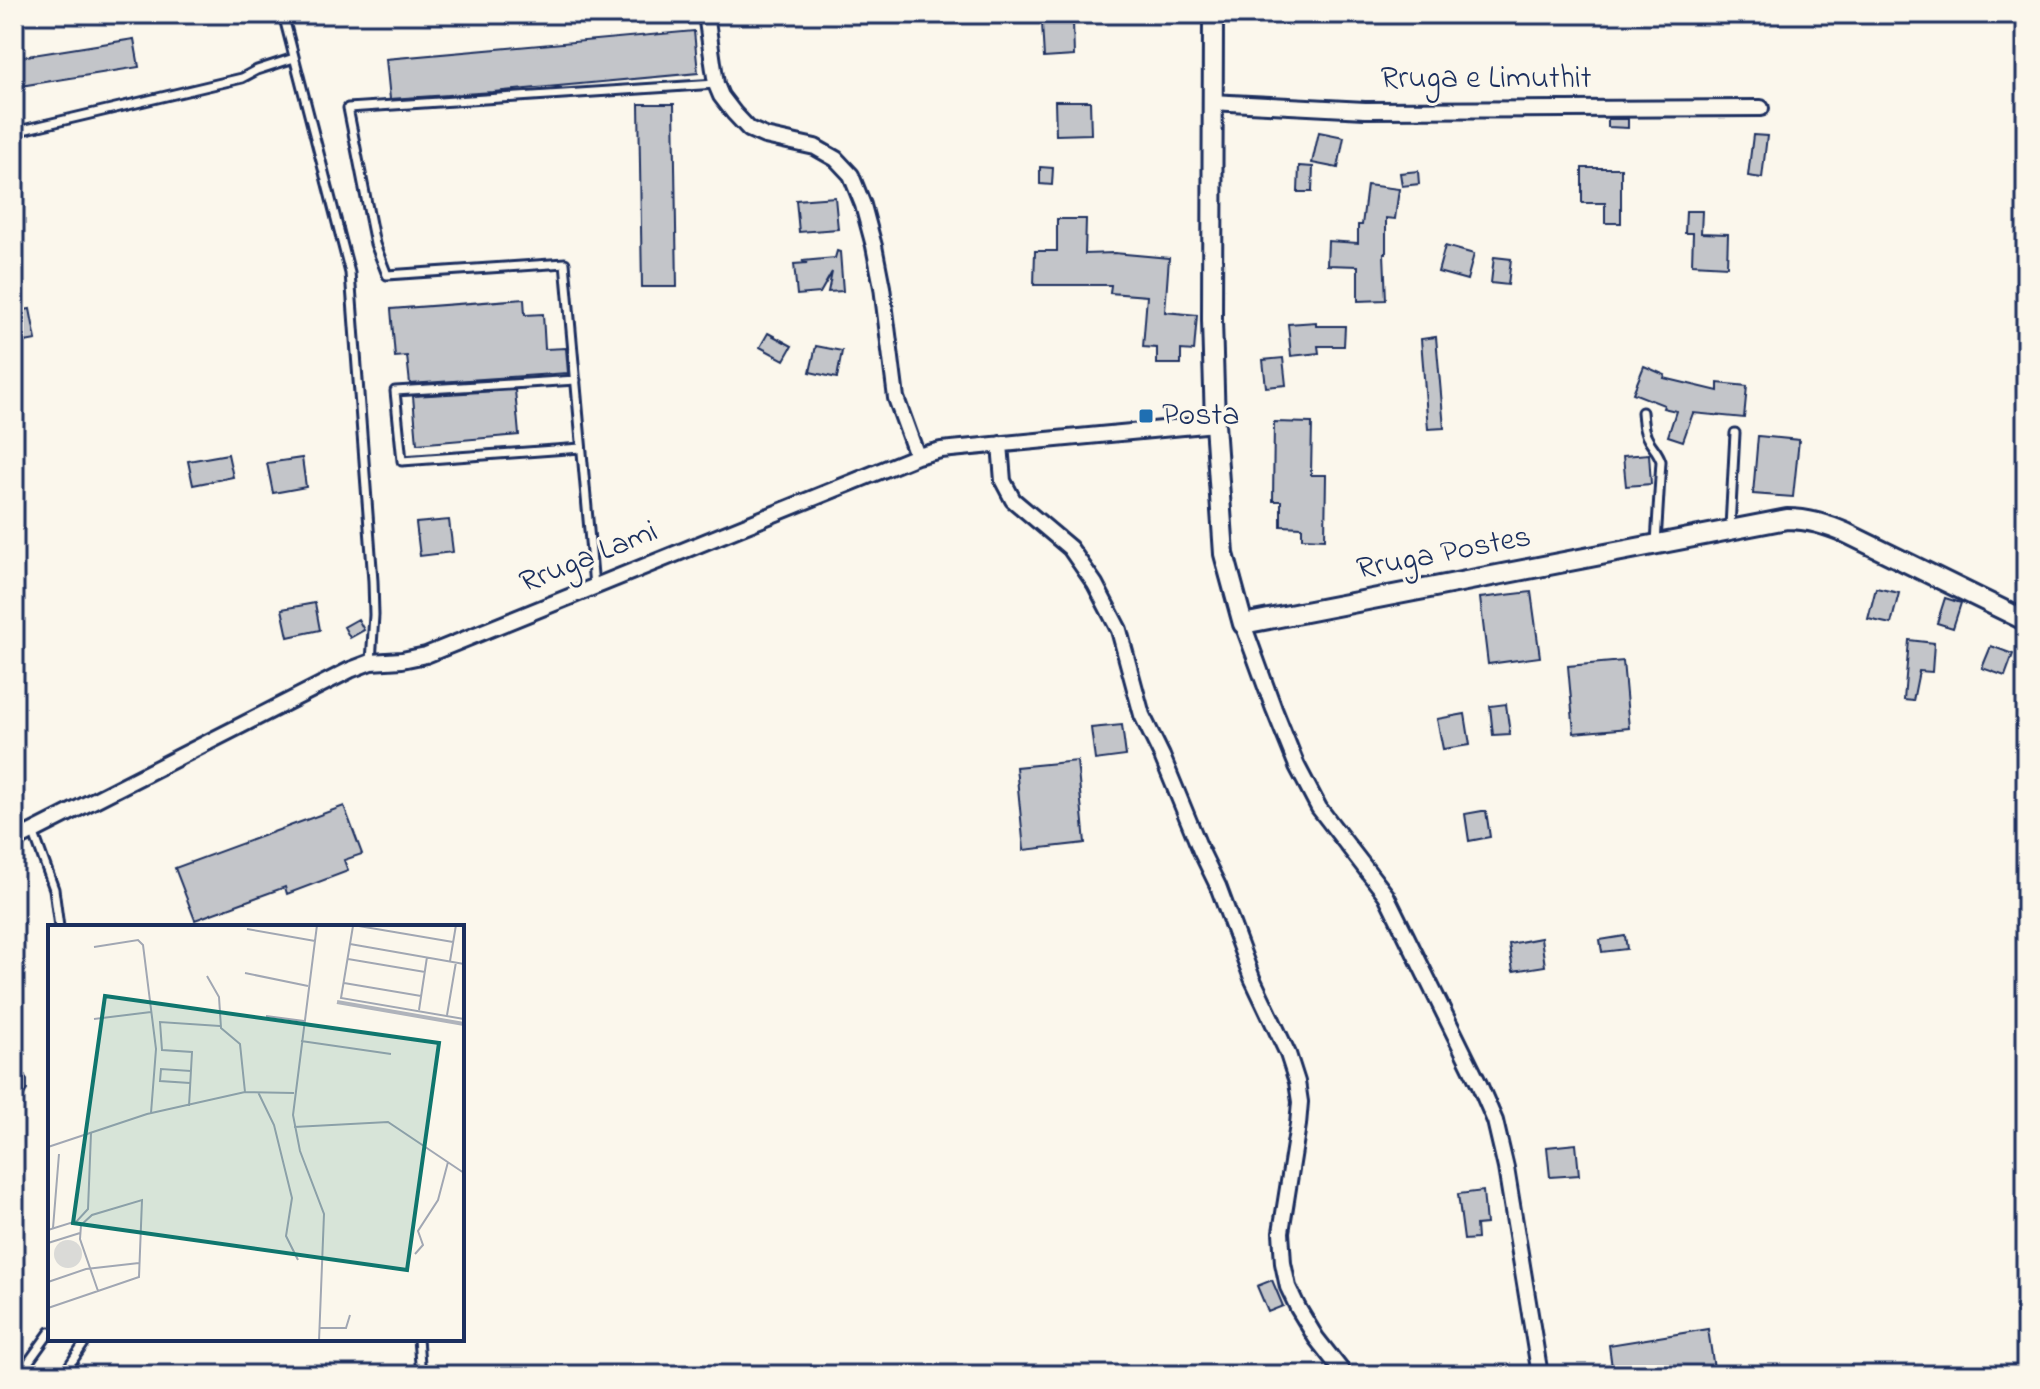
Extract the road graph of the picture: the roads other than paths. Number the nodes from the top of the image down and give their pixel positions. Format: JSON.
{"nodes":[{"id":1,"x":283,"y":14,"type":"edge"},
{"id":2,"x":706,"y":14,"type":"edge"},
{"id":3,"x":1213,"y":14,"type":"edge"},
{"id":4,"x":294,"y":58,"type":"junction"},
{"id":5,"x":716,"y":84,"type":"junction"},
{"id":6,"x":1211,"y":102,"type":"junction"},
{"id":7,"x":1761,"y":108,"type":"dead end"},
{"id":8,"x":14,"y":132,"type":"edge"},
{"id":9,"x":576,"y":380,"type":"junction"},
{"id":10,"x":1642,"y":412,"type":"dead end"},
{"id":11,"x":1215,"y":424,"type":"junction"},
{"id":12,"x":1735,"y":433,"type":"dead end"},
{"id":13,"x":1000,"y":444,"type":"junction"},
{"id":14,"x":581,"y":448,"type":"junction"},
{"id":15,"x":917,"y":456,"type":"junction"},
{"id":16,"x":1730,"y":529,"type":"junction"},
{"id":17,"x":1656,"y":543,"type":"junction"},
{"id":18,"x":594,"y":586,"type":"junction"},
{"id":19,"x":2026,"y":621,"type":"edge"},
{"id":20,"x":1243,"y":624,"type":"junction"},
{"id":21,"x":377,"y":661,"type":"junction"},
{"id":22,"x":33,"y":831,"type":"junction"},
{"id":23,"x":14,"y":841,"type":"edge"},
{"id":24,"x":59,"y":925,"type":"edge"},
{"id":25,"x":48,"y":1335,"type":"edge"},
{"id":26,"x":86,"y":1341,"type":"edge"},
{"id":27,"x":418,"y":1341,"type":"edge"},
{"id":28,"x":19,"y":1373,"type":"edge"},
{"id":29,"x":63,"y":1375,"type":"edge"},
{"id":30,"x":421,"y":1375,"type":"edge"},
{"id":31,"x":1345,"y":1375,"type":"edge"},
{"id":32,"x":1540,"y":1375,"type":"edge"}],
"edges":[{"from":1,"to":4,"type":"lane"},
{"from":2,"to":5,"type":"street"},
{"from":3,"to":6,"type":"street"},
{"from":4,"to":8,"type":"lane"},
{"from":4,"to":21,"type":"lane"},
{"from":5,"to":9,"type":"lane"},
{"from":5,"to":15,"type":"street"},
{"from":6,"to":7,"type":"street","name":"Rruga e Limuthit"},
{"from":6,"to":11,"type":"street"},
{"from":9,"to":14,"type":"lane"},
{"from":9,"to":14,"type":"lane"},
{"from":10,"to":17,"type":"lane"},
{"from":11,"to":13,"type":"street","name":"Rruga Lami"},
{"from":11,"to":20,"type":"street"},
{"from":12,"to":16,"type":"lane"},
{"from":13,"to":15,"type":"street","name":"Rruga Lami"},
{"from":13,"to":31,"type":"street"},
{"from":14,"to":18,"type":"lane"},
{"from":15,"to":18,"type":"street","name":"Rruga Lami"},
{"from":16,"to":17,"type":"street","name":"Rruga Postes"},
{"from":16,"to":19,"type":"street","name":"Rruga Postes"},
{"from":17,"to":20,"type":"street","name":"Rruga Postes"},
{"from":18,"to":21,"type":"street","name":"Rruga Lami"},
{"from":20,"to":32,"type":"street"},
{"from":21,"to":22,"type":"street","name":"Rruga Lami"},
{"from":22,"to":23,"type":"street","name":"Rruga Lami"},
{"from":22,"to":24,"type":"lane"},
{"from":25,"to":28,"type":"lane"},
{"from":26,"to":29,"type":"lane"},
{"from":27,"to":30,"type":"lane"}]}
